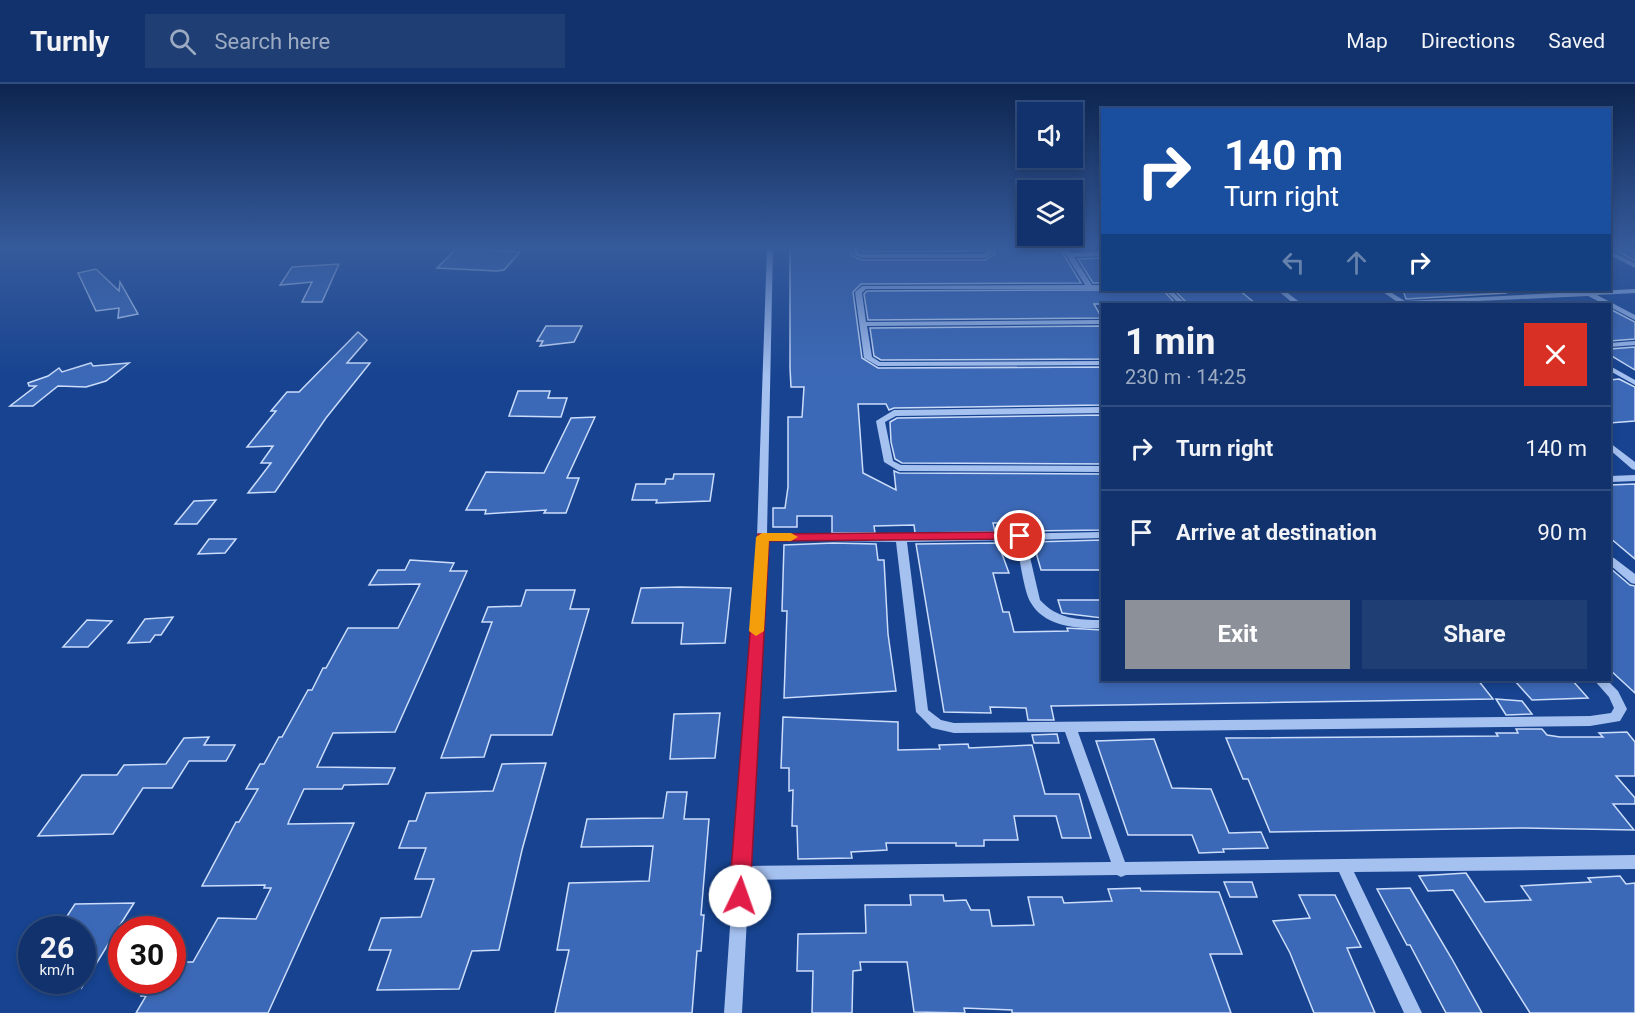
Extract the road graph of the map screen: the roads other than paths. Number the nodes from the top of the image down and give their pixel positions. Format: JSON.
{"nodes":[{"id":1,"x":769,"y":290,"type":"edge"},
{"id":2,"x":860,"y":290,"type":"edge"},
{"id":3,"x":1169,"y":291,"type":"edge"},
{"id":4,"x":1281,"y":291,"type":"edge"},
{"id":5,"x":1385,"y":291,"type":"edge"},
{"id":6,"x":1481,"y":291,"type":"edge"},
{"id":7,"x":1586,"y":291,"type":"edge"},
{"id":8,"x":1635,"y":291,"type":"edge"},
{"id":9,"x":1494,"y":298,"type":"junction"},
{"id":10,"x":1181,"y":303,"type":"edge"},
{"id":11,"x":1297,"y":303,"type":"edge"},
{"id":12,"x":1404,"y":303,"type":"edge"},
{"id":13,"x":1608,"y":303,"type":"edge"},
{"id":14,"x":1611,"y":305,"type":"edge"},
{"id":15,"x":1635,"y":318,"type":"edge"},
{"id":16,"x":1101,"y":322,"type":"edge"},
{"id":17,"x":863,"y":324,"type":"junction"},
{"id":18,"x":1635,"y":343,"type":"edge"},
{"id":19,"x":1611,"y":345,"type":"edge"},
{"id":20,"x":1101,"y":363,"type":"edge"},
{"id":21,"x":1611,"y":369,"type":"edge"},
{"id":22,"x":1635,"y":383,"type":"edge"},
{"id":23,"x":1101,"y":410,"type":"edge"},
{"id":24,"x":1611,"y":447,"type":"edge"},
{"id":25,"x":1635,"y":467,"type":"edge"},
{"id":26,"x":1101,"y":469,"type":"edge"},
{"id":27,"x":1635,"y":478,"type":"edge"},
{"id":28,"x":1611,"y":479,"type":"edge"},
{"id":29,"x":1101,"y":535,"type":"edge"},
{"id":30,"x":1020,"y":536,"type":"junction"},
{"id":31,"x":762,"y":537,"type":"junction"},
{"id":32,"x":901,"y":538,"type":"junction"},
{"id":33,"x":1611,"y":561,"type":"edge"},
{"id":34,"x":1635,"y":580,"type":"edge"},
{"id":35,"x":1101,"y":624,"type":"edge"},
{"id":36,"x":1601,"y":681,"type":"edge"},
{"id":37,"x":1070,"y":727,"type":"junction"},
{"id":38,"x":1635,"y":862,"type":"edge"},
{"id":39,"x":1343,"y":865,"type":"junction"},
{"id":40,"x":1121,"y":870,"type":"junction"},
{"id":41,"x":741,"y":873,"type":"junction"},
{"id":42,"x":733,"y":1013,"type":"edge"},
{"id":43,"x":1413,"y":1013,"type":"edge"}],
"edges":[{"from":1,"to":31,"type":"street"},
{"from":2,"to":17,"type":"street"},
{"from":3,"to":10,"type":"street"},
{"from":4,"to":11,"type":"street"},
{"from":5,"to":12,"type":"street"},
{"from":6,"to":9,"type":"street"},
{"from":7,"to":8,"type":"street"},
{"from":7,"to":9,"type":"street"},
{"from":7,"to":13,"type":"street"},
{"from":9,"to":12,"type":"street"},
{"from":14,"to":15,"type":"street"},
{"from":16,"to":17,"type":"street"},
{"from":17,"to":20,"type":"street"},
{"from":18,"to":19,"type":"street"},
{"from":21,"to":22,"type":"street"},
{"from":23,"to":26,"type":"street"},
{"from":24,"to":25,"type":"street"},
{"from":27,"to":28,"type":"street"},
{"from":29,"to":30,"type":"street"},
{"from":30,"to":32,"type":"street"},
{"from":30,"to":35,"type":"street"},
{"from":31,"to":32,"type":"street"},
{"from":31,"to":41,"type":"street"},
{"from":32,"to":37,"type":"street"},
{"from":33,"to":34,"type":"street"},
{"from":36,"to":37,"type":"street"},
{"from":37,"to":40,"type":"street"},
{"from":38,"to":39,"type":"street"},
{"from":39,"to":40,"type":"street"},
{"from":39,"to":43,"type":"street"},
{"from":40,"to":41,"type":"street"},
{"from":41,"to":42,"type":"street"}]}
